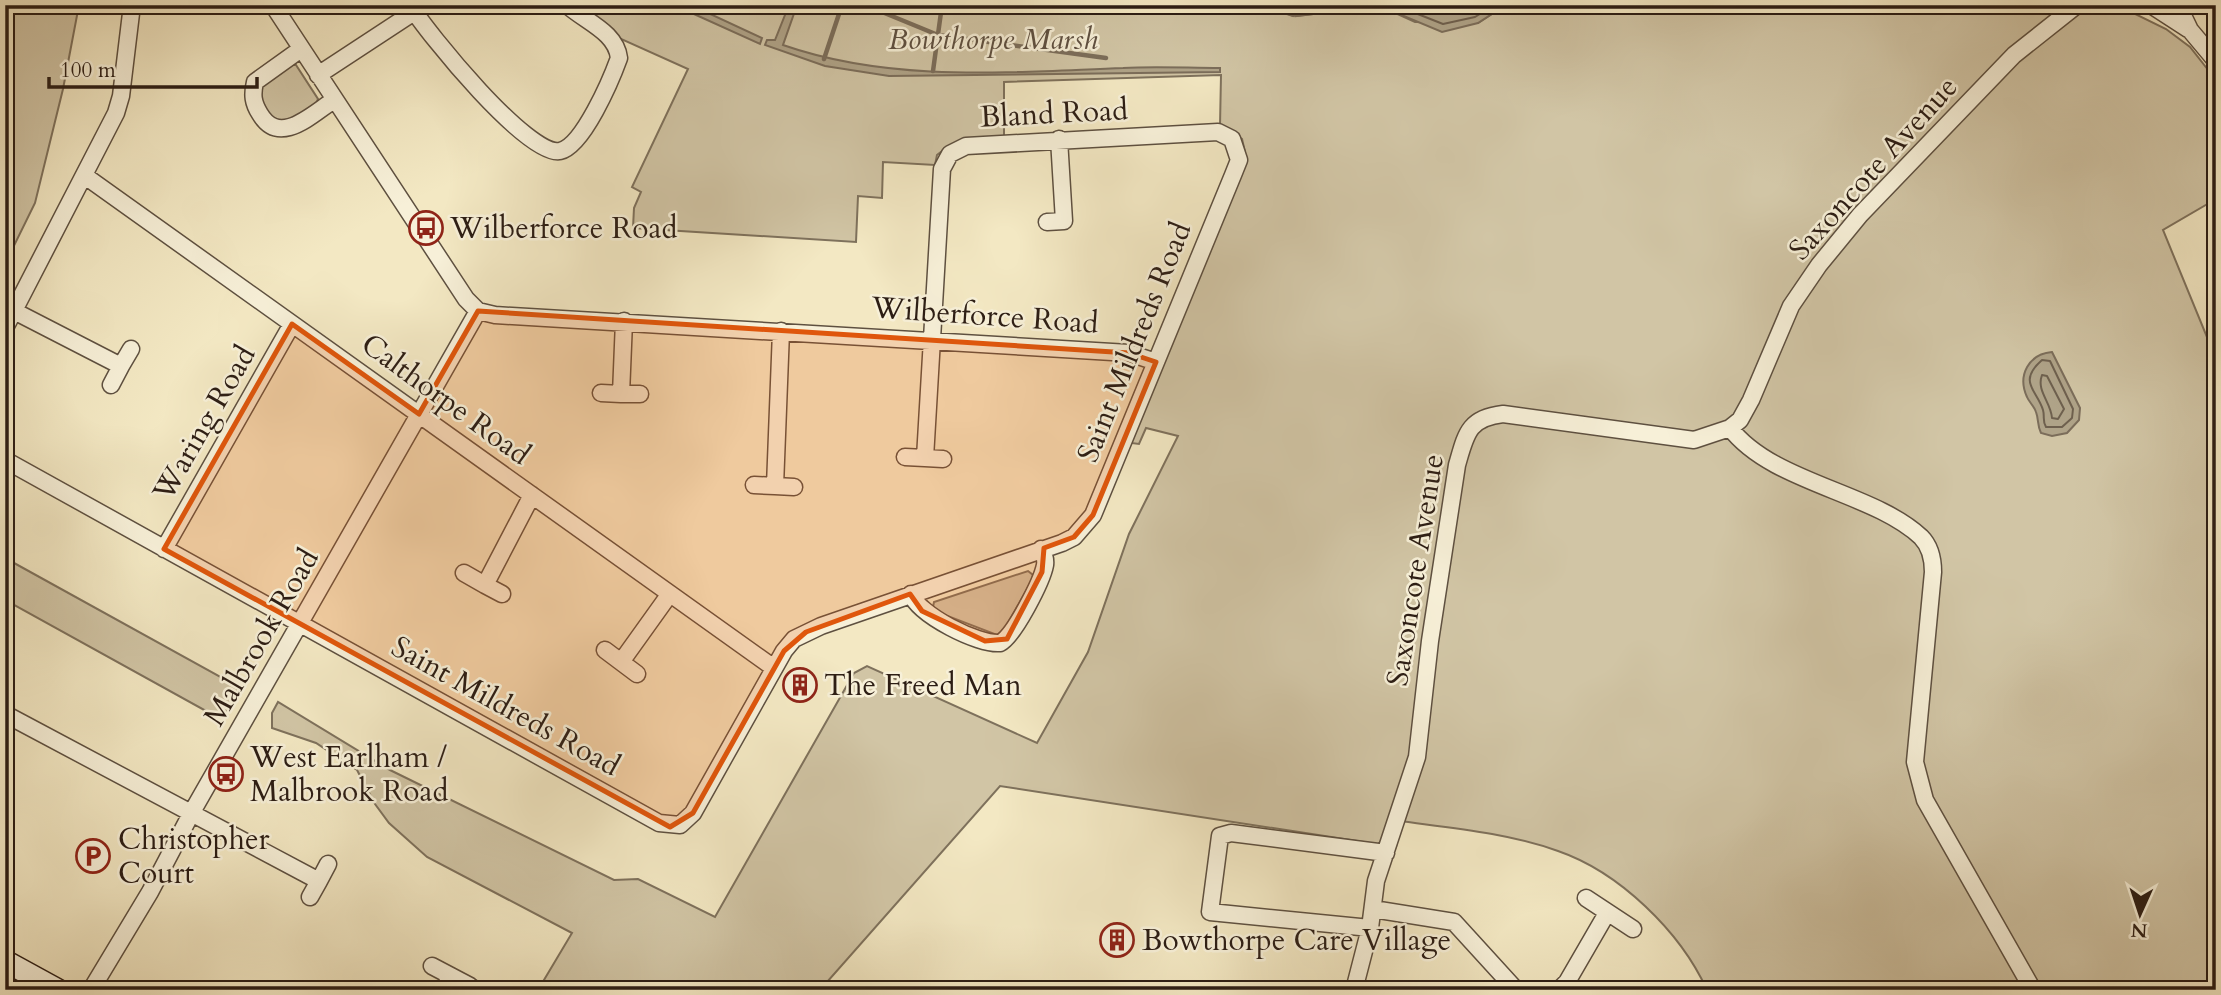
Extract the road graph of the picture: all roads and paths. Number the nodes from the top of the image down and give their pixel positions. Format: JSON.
{"nodes":[{"id":1,"x":132,"y":5,"type":"edge"},
{"id":2,"x":273,"y":5,"type":"edge"},
{"id":3,"x":567,"y":5,"type":"edge"},
{"id":4,"x":2077,"y":5,"type":"edge"},
{"id":5,"x":2151,"y":5,"type":"edge"},
{"id":6,"x":2178,"y":5,"type":"edge"},
{"id":7,"x":412,"y":9,"type":"edge"},
{"id":8,"x":2190,"y":30,"type":"junction"},
{"id":9,"x":302,"y":48,"type":"junction"},
{"id":10,"x":2216,"y":61,"type":"edge"},
{"id":11,"x":318,"y":75,"type":"junction"},
{"id":12,"x":334,"y":100,"type":"junction"},
{"id":13,"x":1225,"y":134,"type":"joint"},
{"id":14,"x":1059,"y":139,"type":"junction"},
{"id":15,"x":85,"y":176,"type":"junction"},
{"id":16,"x":1064,"y":222,"type":"dead end"},
{"id":17,"x":14,"y":311,"type":"junction"},
{"id":18,"x":478,"y":311,"type":"junction"},
{"id":19,"x":624,"y":321,"type":"junction"},
{"id":20,"x":292,"y":324,"type":"junction"},
{"id":21,"x":5,"y":328,"type":"edge"},
{"id":22,"x":782,"y":331,"type":"junction"},
{"id":23,"x":931,"y":340,"type":"junction"},
{"id":24,"x":131,"y":349,"type":"dead end"},
{"id":25,"x":1156,"y":362,"type":"junction"},
{"id":26,"x":121,"y":366,"type":"junction"},
{"id":27,"x":111,"y":385,"type":"dead end"},
{"id":28,"x":601,"y":393,"type":"dead end"},
{"id":29,"x":621,"y":394,"type":"junction"},
{"id":30,"x":640,"y":394,"type":"dead end"},
{"id":31,"x":419,"y":414,"type":"junction"},
{"id":32,"x":1730,"y":428,"type":"junction"},
{"id":33,"x":905,"y":457,"type":"dead end"},
{"id":34,"x":925,"y":458,"type":"junction"},
{"id":35,"x":943,"y":459,"type":"dead end"},
{"id":36,"x":5,"y":460,"type":"edge"},
{"id":37,"x":754,"y":485,"type":"dead end"},
{"id":38,"x":775,"y":486,"type":"junction"},
{"id":39,"x":794,"y":487,"type":"dead end"},
{"id":40,"x":532,"y":495,"type":"junction"},
{"id":41,"x":164,"y":549,"type":"junction"},
{"id":42,"x":1041,"y":549,"type":"junction"},
{"id":43,"x":464,"y":573,"type":"dead end"},
{"id":44,"x":485,"y":585,"type":"junction"},
{"id":45,"x":502,"y":594,"type":"dead end"},
{"id":46,"x":911,"y":594,"type":"junction"},
{"id":47,"x":669,"y":595,"type":"junction"},
{"id":48,"x":300,"y":624,"type":"junction"},
{"id":49,"x":605,"y":650,"type":"dead end"},
{"id":50,"x":621,"y":662,"type":"junction"},
{"id":51,"x":774,"y":668,"type":"junction"},
{"id":52,"x":637,"y":674,"type":"dead end"},
{"id":53,"x":5,"y":714,"type":"edge"},
{"id":54,"x":192,"y":812,"type":"junction"},
{"id":55,"x":1386,"y":853,"type":"junction"},
{"id":56,"x":328,"y":864,"type":"dead end"},
{"id":57,"x":319,"y":881,"type":"junction"},
{"id":58,"x":310,"y":897,"type":"dead end"},
{"id":59,"x":1586,"y":898,"type":"dead end"},
{"id":60,"x":1373,"y":909,"type":"junction"},
{"id":61,"x":1607,"y":913,"type":"junction"},
{"id":62,"x":1370,"y":928,"type":"junction"},
{"id":63,"x":1633,"y":929,"type":"dead end"},
{"id":64,"x":5,"y":961,"type":"edge"},
{"id":65,"x":432,"y":966,"type":"dead end"},
{"id":66,"x":447,"y":983,"type":"edge"},
{"id":67,"x":470,"y":986,"type":"dead end"},
{"id":68,"x":58,"y":990,"type":"edge"},
{"id":69,"x":91,"y":990,"type":"edge"},
{"id":70,"x":1354,"y":990,"type":"edge"},
{"id":71,"x":1516,"y":990,"type":"edge"},
{"id":72,"x":1559,"y":990,"type":"edge"},
{"id":73,"x":2033,"y":990,"type":"edge"}],
"edges":[{"from":1,"to":15,"type":"street"},
{"from":2,"to":9,"type":"street"},
{"from":3,"to":7,"type":"street"},
{"from":4,"to":32,"type":"street","name":"Saxoncote Avenue"},
{"from":5,"to":8,"type":"street"},
{"from":6,"to":8,"type":"street"},
{"from":7,"to":11,"type":"street"},
{"from":8,"to":10,"type":"street"},
{"from":9,"to":11,"type":"street"},
{"from":9,"to":12,"type":"street"},
{"from":11,"to":12,"type":"street"},
{"from":12,"to":18,"type":"street"},
{"from":13,"to":14,"type":"street","name":"Bland Road"},
{"from":13,"to":25,"type":"street","name":"Saint Mildreds Road"},
{"from":14,"to":16,"type":"street"},
{"from":14,"to":23,"type":"street","name":"Bland Road"},
{"from":15,"to":17,"type":"street"},
{"from":15,"to":20,"type":"street","name":"Calthorpe Road"},
{"from":17,"to":21,"type":"street"},
{"from":17,"to":26,"type":"street"},
{"from":18,"to":19,"type":"street","name":"Wilberforce Road"},
{"from":18,"to":31,"type":"street","name":"Malbrook Road"},
{"from":19,"to":22,"type":"street","name":"Wilberforce Road"},
{"from":19,"to":29,"type":"street"},
{"from":20,"to":31,"type":"street","name":"Calthorpe Road"},
{"from":20,"to":41,"type":"street","name":"Waring Road"},
{"from":22,"to":23,"type":"street","name":"Wilberforce Road"},
{"from":22,"to":38,"type":"street"},
{"from":23,"to":25,"type":"street","name":"Wilberforce Road"},
{"from":23,"to":34,"type":"street","name":"Bland Road"},
{"from":24,"to":26,"type":"street"},
{"from":25,"to":42,"type":"street","name":"Saint Mildreds Road"},
{"from":26,"to":27,"type":"street"},
{"from":28,"to":29,"type":"street"},
{"from":29,"to":30,"type":"street"},
{"from":31,"to":40,"type":"street","name":"Calthorpe Road"},
{"from":31,"to":48,"type":"street","name":"Malbrook Road"},
{"from":32,"to":55,"type":"street","name":"Saxoncote Avenue"},
{"from":32,"to":73,"type":"street"},
{"from":33,"to":34,"type":"street"},
{"from":34,"to":35,"type":"street"},
{"from":36,"to":41,"type":"street","name":"Saint Mildreds Road"},
{"from":37,"to":38,"type":"street"},
{"from":38,"to":39,"type":"street"},
{"from":40,"to":44,"type":"street"},
{"from":40,"to":47,"type":"street","name":"Calthorpe Road"},
{"from":41,"to":48,"type":"street","name":"Saint Mildreds Road"},
{"from":42,"to":46,"type":"street","name":"Saint Mildreds Road"},
{"from":42,"to":46,"type":"street"},
{"from":43,"to":44,"type":"street"},
{"from":44,"to":45,"type":"street"},
{"from":46,"to":51,"type":"street","name":"Saint Mildreds Road"},
{"from":47,"to":50,"type":"street"},
{"from":47,"to":51,"type":"street","name":"Calthorpe Road"},
{"from":48,"to":51,"type":"street","name":"Saint Mildreds Road"},
{"from":48,"to":54,"type":"street","name":"Malbrook Road"},
{"from":49,"to":50,"type":"street"},
{"from":50,"to":52,"type":"street"},
{"from":53,"to":54,"type":"street"},
{"from":54,"to":57,"type":"street"},
{"from":54,"to":69,"type":"street","name":"Malbrook Road"},
{"from":55,"to":60,"type":"street","name":"Saxoncote Avenue"},
{"from":55,"to":62,"type":"street"},
{"from":56,"to":57,"type":"street"},
{"from":57,"to":58,"type":"street"},
{"from":59,"to":61,"type":"street"},
{"from":60,"to":62,"type":"street","name":"Saxoncote Avenue"},
{"from":60,"to":71,"type":"street"},
{"from":61,"to":63,"type":"street"},
{"from":61,"to":72,"type":"street"},
{"from":62,"to":70,"type":"street","name":"Saxoncote Avenue"},
{"from":64,"to":68,"type":"street"},
{"from":65,"to":66,"type":"street"},
{"from":66,"to":67,"type":"street"}]}
